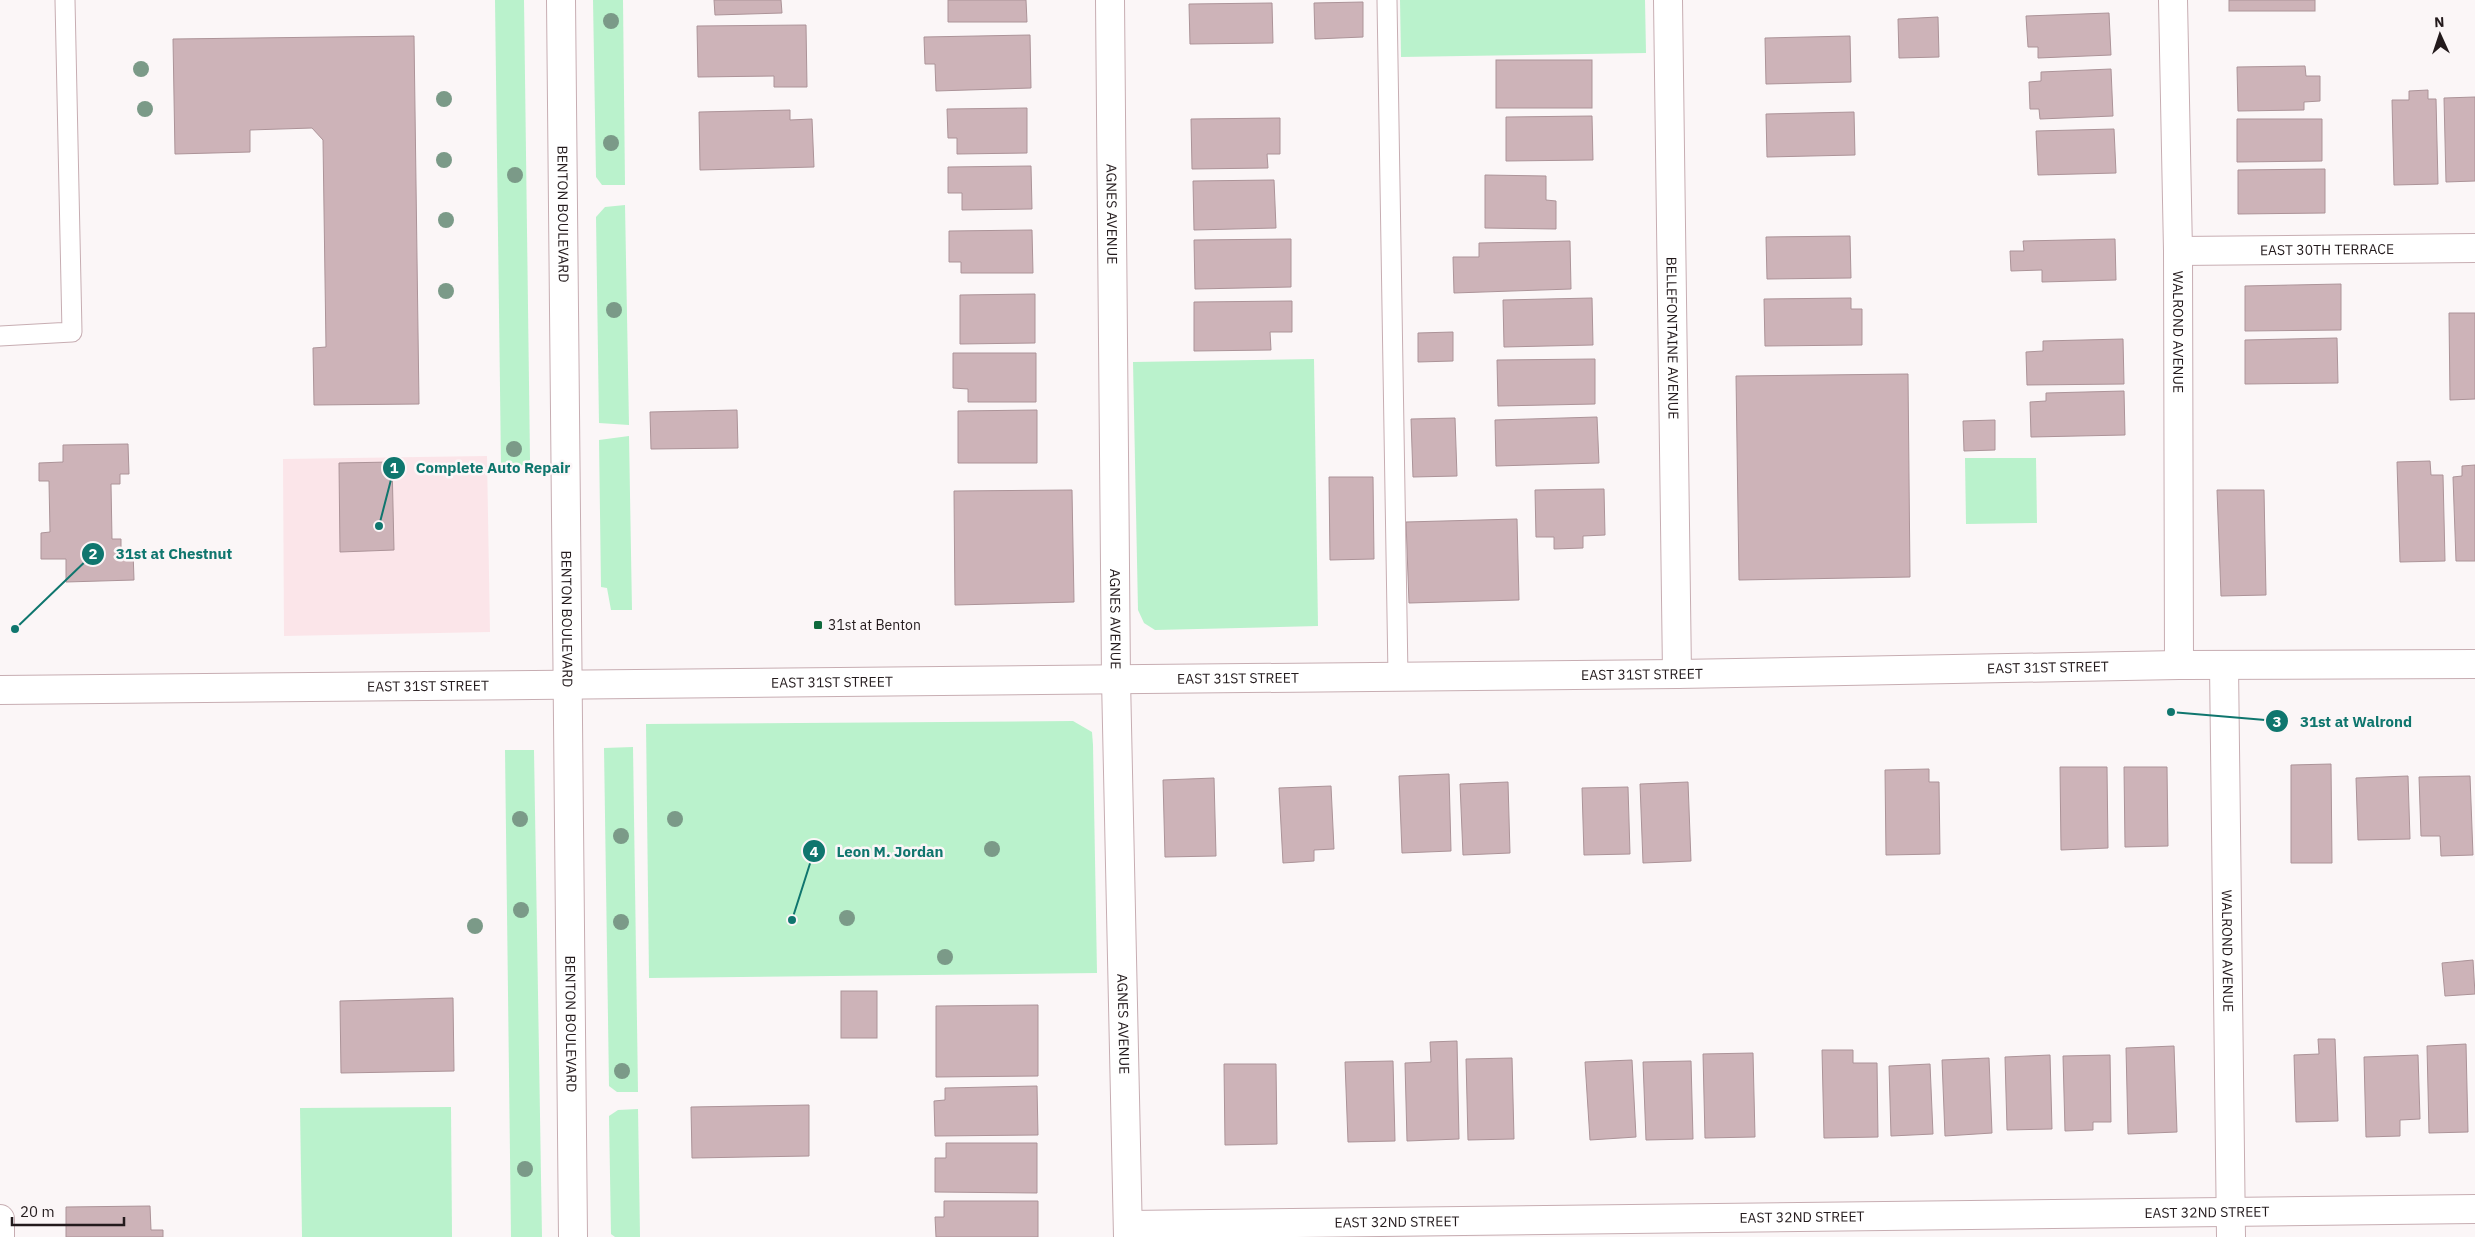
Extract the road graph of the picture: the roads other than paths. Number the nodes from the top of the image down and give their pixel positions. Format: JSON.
{"nodes":[{"id":1,"x":65,"y":0,"type":"edge"},
{"id":2,"x":561,"y":0,"type":"edge"},
{"id":3,"x":1110,"y":0,"type":"edge"},
{"id":4,"x":1387,"y":0,"type":"edge"},
{"id":5,"x":1668,"y":0,"type":"edge"},
{"id":6,"x":2173,"y":0,"type":"edge"},
{"id":7,"x":2475,"y":248,"type":"edge"},
{"id":8,"x":2178,"y":252,"type":"junction"},
{"id":9,"x":0,"y":336,"type":"edge"},
{"id":10,"x":2475,"y":664,"type":"edge"},
{"id":11,"x":2179,"y":665,"type":"junction"},
{"id":12,"x":2224,"y":665,"type":"junction"},
{"id":13,"x":1677,"y":674,"type":"junction"},
{"id":14,"x":1398,"y":676,"type":"junction"},
{"id":15,"x":1116,"y":679,"type":"junction"},
{"id":16,"x":569,"y":685,"type":"junction"},
{"id":17,"x":0,"y":690,"type":"edge"},
{"id":18,"x":2475,"y":1209,"type":"edge"},
{"id":19,"x":0,"y":1218,"type":"edge"},
{"id":20,"x":2230,"y":1224,"type":"edge"},
{"id":21,"x":1128,"y":1231,"type":"edge"},
{"id":22,"x":0,"y":1237,"type":"edge"},
{"id":23,"x":573,"y":1237,"type":"edge"}],
"edges":[{"from":1,"to":9,"type":"lane"},
{"from":2,"to":16,"type":"street","name":"BENTON BOULEVARD"},
{"from":3,"to":15,"type":"street","name":"AGNES AVENUE"},
{"from":4,"to":14,"type":"lane"},
{"from":5,"to":13,"type":"street","name":"BELLEFONTAINE AVENUE"},
{"from":6,"to":8,"type":"street","name":"WALROND AVENUE"},
{"from":7,"to":8,"type":"street","name":"EAST 30TH TERRACE"},
{"from":8,"to":11,"type":"street","name":"WALROND AVENUE"},
{"from":10,"to":12,"type":"street","name":"EAST 31ST STREET"},
{"from":11,"to":12,"type":"street","name":"EAST 31ST STREET"},
{"from":11,"to":13,"type":"street","name":"EAST 31ST STREET"},
{"from":12,"to":20,"type":"street","name":"WALROND AVENUE"},
{"from":13,"to":14,"type":"street","name":"EAST 31ST STREET"},
{"from":14,"to":15,"type":"street","name":"EAST 31ST STREET"},
{"from":15,"to":16,"type":"street","name":"EAST 31ST STREET"},
{"from":15,"to":21,"type":"street","name":"AGNES AVENUE"},
{"from":16,"to":17,"type":"street","name":"EAST 31ST STREET"},
{"from":16,"to":23,"type":"street","name":"BENTON BOULEVARD"},
{"from":18,"to":20,"type":"street","name":"EAST 32ND STREET"},
{"from":19,"to":22,"type":"street"},
{"from":20,"to":21,"type":"street","name":"EAST 32ND STREET"}]}
